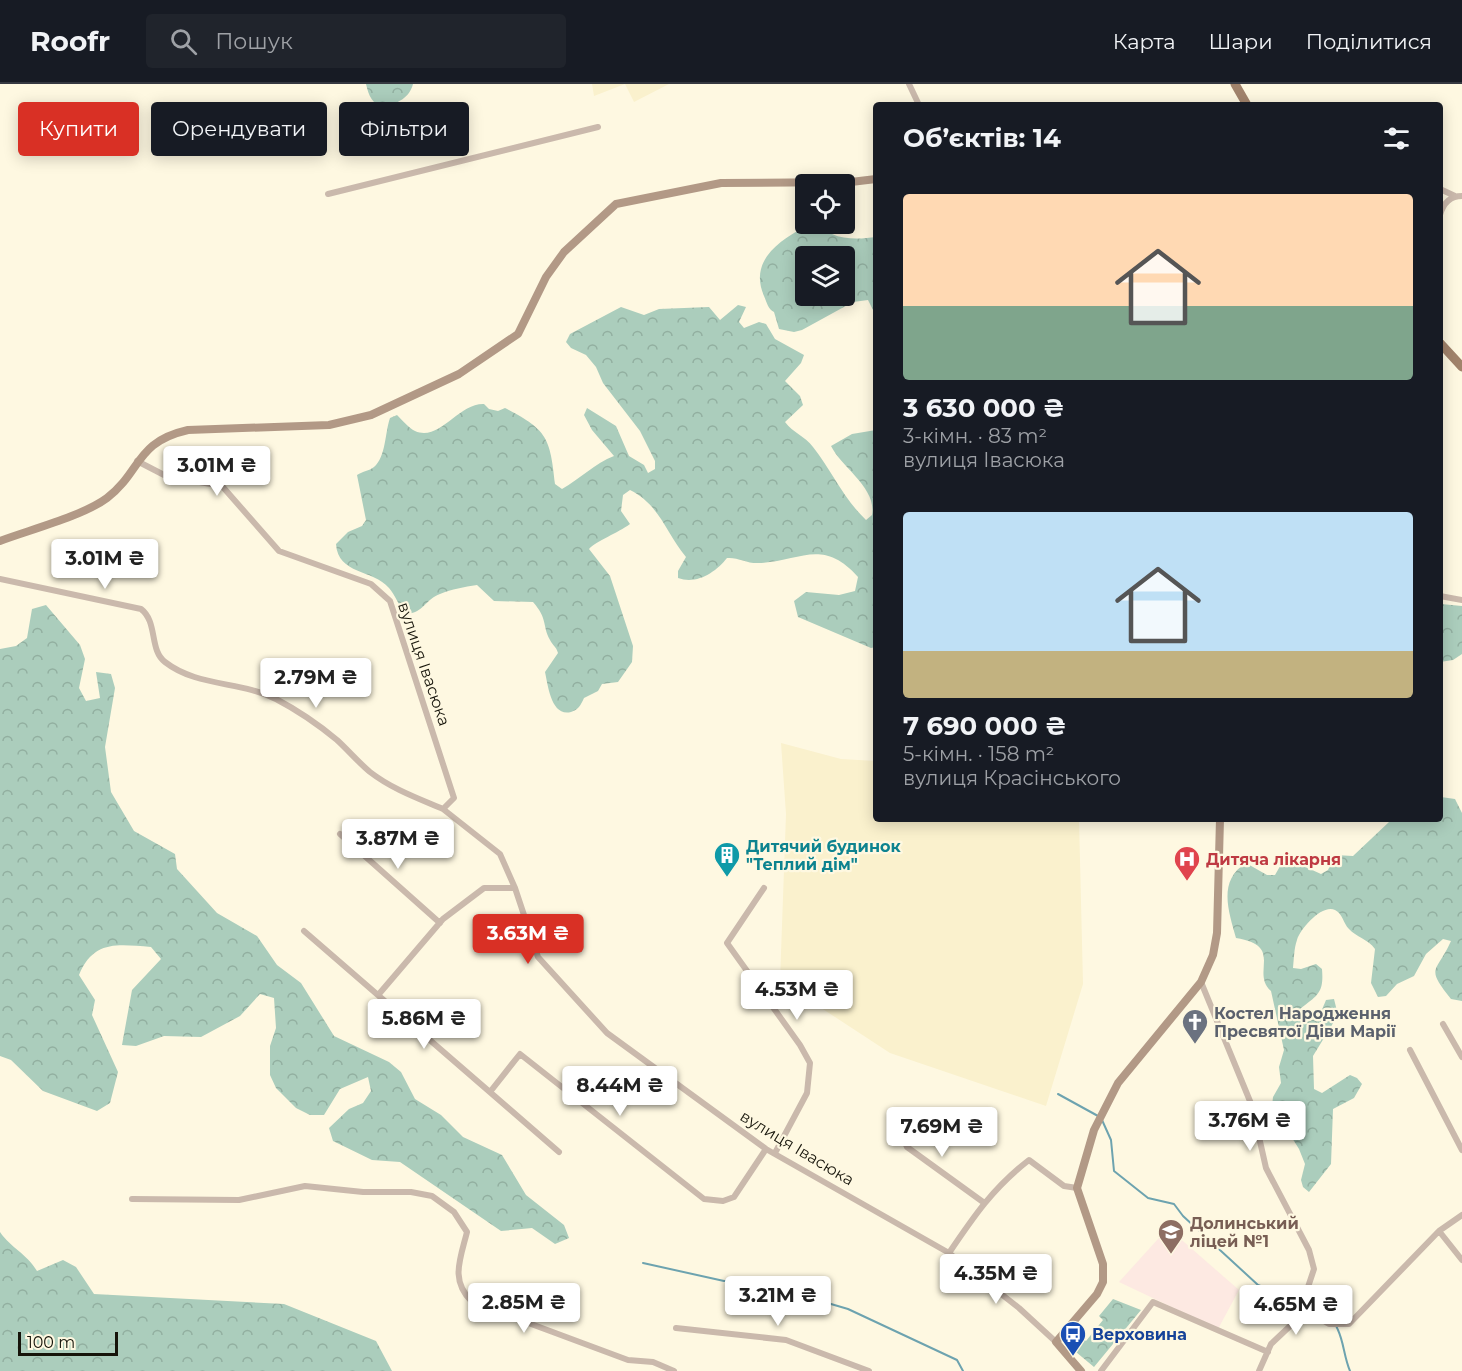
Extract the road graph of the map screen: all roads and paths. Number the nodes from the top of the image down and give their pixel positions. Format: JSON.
{"nodes":[{"id":1,"x":909,"y":84,"type":"edge"},
{"id":2,"x":1235,"y":84,"type":"edge"},
{"id":3,"x":918,"y":102,"type":"edge"},
{"id":4,"x":1245,"y":102,"type":"edge"},
{"id":5,"x":598,"y":127,"type":"dead end"},
{"id":6,"x":873,"y":179,"type":"edge"},
{"id":7,"x":1443,"y":190,"type":"edge"},
{"id":8,"x":328,"y":195,"type":"dead end"},
{"id":9,"x":1459,"y":196,"type":"edge"},
{"id":10,"x":1443,"y":204,"type":"edge"},
{"id":11,"x":1443,"y":346,"type":"edge"},
{"id":12,"x":1462,"y":367,"type":"edge"},
{"id":13,"x":137,"y":460,"type":"junction"},
{"id":14,"x":0,"y":541,"type":"edge"},
{"id":15,"x":0,"y":579,"type":"edge"},
{"id":16,"x":1443,"y":597,"type":"edge"},
{"id":17,"x":1462,"y":600,"type":"edge"},
{"id":18,"x":443,"y":809,"type":"junction"},
{"id":19,"x":1220,"y":822,"type":"edge"},
{"id":20,"x":340,"y":834,"type":"dead end"},
{"id":21,"x":515,"y":888,"type":"junction"},
{"id":22,"x":764,"y":888,"type":"dead end"},
{"id":23,"x":440,"y":923,"type":"junction"},
{"id":24,"x":304,"y":931,"type":"dead end"},
{"id":25,"x":1201,"y":982,"type":"junction"},
{"id":26,"x":379,"y":994,"type":"junction"},
{"id":27,"x":1443,"y":1024,"type":"dead end"},
{"id":28,"x":1410,"y":1050,"type":"dead end"},
{"id":29,"x":1462,"y":1057,"type":"edge"},
{"id":30,"x":490,"y":1092,"type":"junction"},
{"id":31,"x":894,"y":1119,"type":"dead end"},
{"id":32,"x":766,"y":1149,"type":"junction"},
{"id":33,"x":1462,"y":1150,"type":"edge"},
{"id":34,"x":559,"y":1152,"type":"dead end"},
{"id":35,"x":775,"y":1153,"type":"junction"},
{"id":36,"x":1077,"y":1188,"type":"junction"},
{"id":37,"x":132,"y":1199,"type":"dead end"},
{"id":38,"x":983,"y":1203,"type":"junction"},
{"id":39,"x":1462,"y":1215,"type":"edge"},
{"id":40,"x":1439,"y":1231,"type":"junction"},
{"id":41,"x":949,"y":1253,"type":"junction"},
{"id":42,"x":1462,"y":1260,"type":"edge"},
{"id":43,"x":1308,"y":1311,"type":"junction"},
{"id":44,"x":676,"y":1328,"type":"dead end"},
{"id":45,"x":1056,"y":1342,"type":"junction"},
{"id":46,"x":1268,"y":1352,"type":"junction"},
{"id":47,"x":674,"y":1371,"type":"edge"},
{"id":48,"x":869,"y":1371,"type":"edge"},
{"id":49,"x":1081,"y":1371,"type":"edge"},
{"id":50,"x":1101,"y":1371,"type":"edge"},
{"id":51,"x":1259,"y":1371,"type":"edge"}],
"edges":[{"from":1,"to":3,"type":"street"},
{"from":2,"to":4,"type":"main road"},
{"from":5,"to":8,"type":"street"},
{"from":6,"to":13,"type":"street"},
{"from":7,"to":9,"type":"street"},
{"from":9,"to":10,"type":"street"},
{"from":11,"to":12,"type":"main road"},
{"from":13,"to":14,"type":"street"},
{"from":13,"to":18,"type":"street","name":"вулиця Івасюка"},
{"from":15,"to":18,"type":"street","name":"вулиця Івасюка"},
{"from":16,"to":17,"type":"street"},
{"from":18,"to":21,"type":"street","name":"вулиця Івасюка"},
{"from":19,"to":25,"type":"street"},
{"from":20,"to":23,"type":"street"},
{"from":21,"to":23,"type":"street"},
{"from":21,"to":32,"type":"street","name":"вулиця Івасюка"},
{"from":22,"to":35,"type":"street"},
{"from":23,"to":26,"type":"street"},
{"from":24,"to":26,"type":"street"},
{"from":25,"to":36,"type":"street"},
{"from":25,"to":43,"type":"street"},
{"from":26,"to":30,"type":"street"},
{"from":27,"to":29,"type":"street"},
{"from":28,"to":33,"type":"street"},
{"from":30,"to":32,"type":"street"},
{"from":30,"to":34,"type":"street"},
{"from":31,"to":38,"type":"street"},
{"from":32,"to":35,"type":"street","name":"вулиця Івасюка"},
{"from":35,"to":41,"type":"street","name":"вулиця Івасюка"},
{"from":36,"to":38,"type":"street"},
{"from":36,"to":45,"type":"street"},
{"from":37,"to":47,"type":"street"},
{"from":38,"to":41,"type":"street"},
{"from":39,"to":40,"type":"street"},
{"from":40,"to":42,"type":"street"},
{"from":40,"to":43,"type":"street"},
{"from":41,"to":45,"type":"street","name":"вулиця Івасюка"},
{"from":43,"to":46,"type":"street"},
{"from":44,"to":48,"type":"street"},
{"from":45,"to":49,"type":"street"},
{"from":46,"to":50,"type":"street"},
{"from":46,"to":51,"type":"street"}]}
